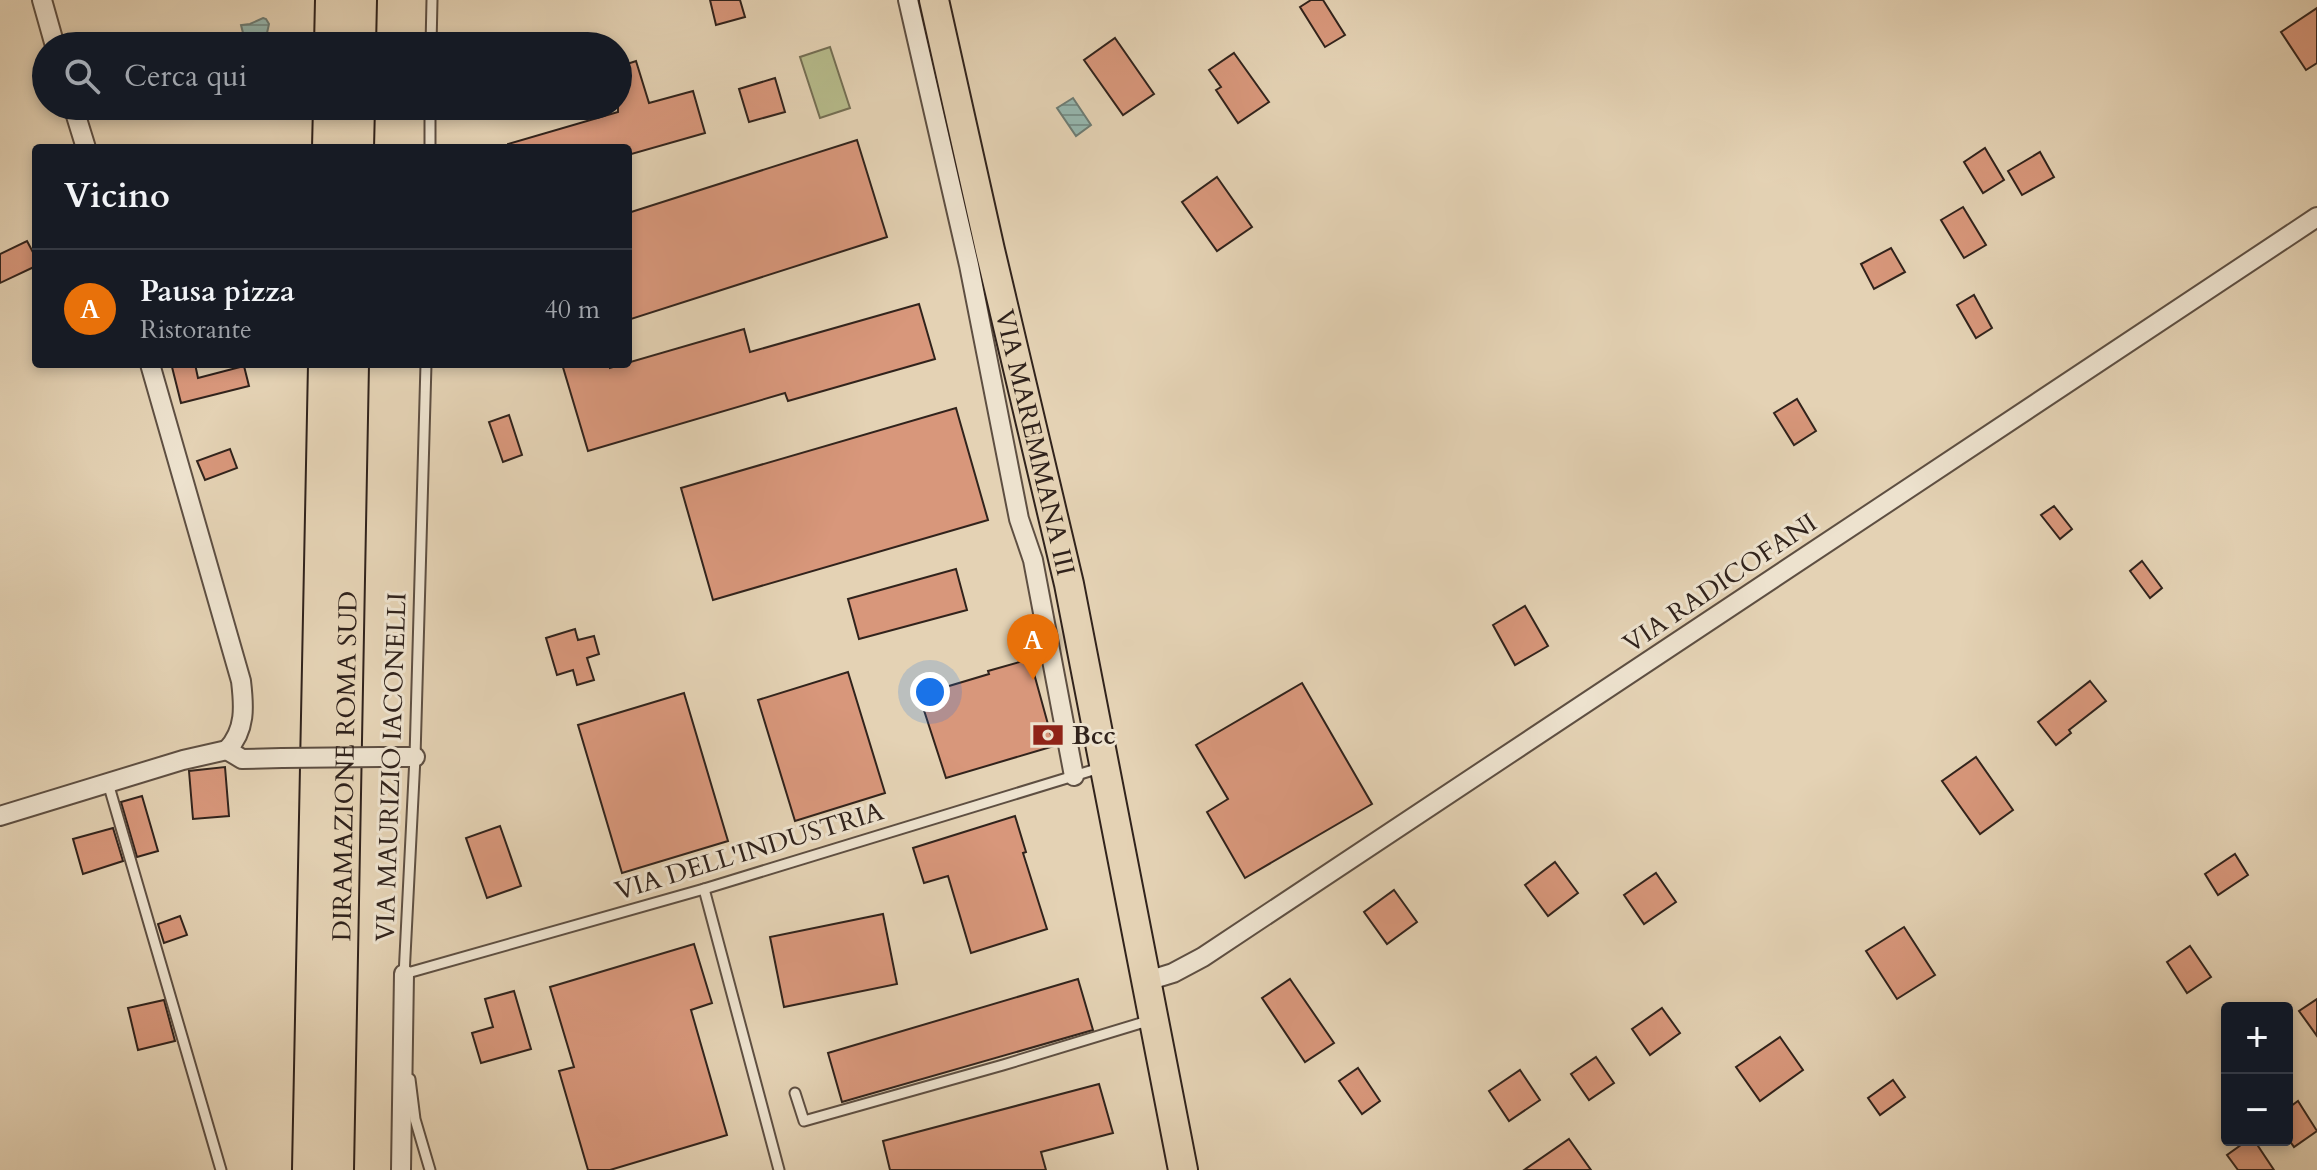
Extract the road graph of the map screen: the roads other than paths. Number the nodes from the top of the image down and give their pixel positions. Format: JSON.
{"nodes":[{"id":1,"x":42,"y":0,"type":"edge"},
{"id":2,"x":332,"y":0,"type":"edge"},
{"id":3,"x":360,"y":0,"type":"edge"},
{"id":4,"x":432,"y":0,"type":"edge"},
{"id":5,"x":908,"y":0,"type":"edge"},
{"id":6,"x":934,"y":0,"type":"edge"},
{"id":7,"x":51,"y":32,"type":"edge"},
{"id":8,"x":331,"y":32,"type":"edge"},
{"id":9,"x":359,"y":32,"type":"edge"},
{"id":10,"x":431,"y":32,"type":"edge"},
{"id":11,"x":77,"y":120,"type":"edge"},
{"id":12,"x":330,"y":120,"type":"edge"},
{"id":13,"x":358,"y":120,"type":"edge"},
{"id":14,"x":430,"y":120,"type":"edge"},
{"id":15,"x":85,"y":144,"type":"edge"},
{"id":16,"x":329,"y":144,"type":"edge"},
{"id":17,"x":357,"y":144,"type":"edge"},
{"id":18,"x":430,"y":144,"type":"edge"},
{"id":19,"x":2317,"y":217,"type":"edge"},
{"id":20,"x":151,"y":368,"type":"edge"},
{"id":21,"x":325,"y":368,"type":"edge"},
{"id":22,"x":352,"y":368,"type":"edge"},
{"id":23,"x":426,"y":368,"type":"edge"},
{"id":24,"x":227,"y":750,"type":"junction"},
{"id":25,"x":415,"y":757,"type":"junction"},
{"id":26,"x":1106,"y":766,"type":"junction"},
{"id":27,"x":1074,"y":776,"type":"junction"},
{"id":28,"x":108,"y":783,"type":"junction"},
{"id":29,"x":0,"y":816,"type":"edge"},
{"id":30,"x":704,"y":889,"type":"junction"},
{"id":31,"x":404,"y":974,"type":"junction"},
{"id":32,"x":1147,"y":981,"type":"junction"},
{"id":33,"x":1154,"y":1019,"type":"junction"},
{"id":34,"x":795,"y":1093,"type":"dead end"},
{"id":35,"x":221,"y":1170,"type":"edge"},
{"id":36,"x":309,"y":1170,"type":"edge"},
{"id":37,"x":337,"y":1170,"type":"edge"},
{"id":38,"x":401,"y":1170,"type":"edge"},
{"id":39,"x":430,"y":1170,"type":"edge"},
{"id":40,"x":779,"y":1170,"type":"edge"},
{"id":41,"x":1183,"y":1170,"type":"edge"}],
"edges":[{"from":1,"to":7,"type":"street"},
{"from":2,"to":8,"type":"highway"},
{"from":3,"to":9,"type":"highway"},
{"from":4,"to":10,"type":"lane"},
{"from":5,"to":27,"type":"street"},
{"from":6,"to":26,"type":"main road","name":"VIA MAREMMANA III"},
{"from":11,"to":15,"type":"street"},
{"from":12,"to":16,"type":"highway"},
{"from":13,"to":17,"type":"highway"},
{"from":14,"to":18,"type":"lane"},
{"from":19,"to":32,"type":"street","name":"VIA RADICOFANI"},
{"from":20,"to":24,"type":"street"},
{"from":21,"to":36,"type":"highway","name":"DIRAMAZIONE ROMA SUD"},
{"from":22,"to":37,"type":"highway","name":"DIRAMAZIONE ROMA SUD"},
{"from":23,"to":25,"type":"lane","name":"VIA MAURIZIO IACONELLI"},
{"from":24,"to":25,"type":"street","bridge":true},
{"from":24,"to":28,"type":"street"},
{"from":25,"to":31,"type":"lane","name":"VIA MAURIZIO IACONELLI"},
{"from":26,"to":27,"type":"lane","name":"VIA DELL'INDUSTRIA"},
{"from":26,"to":32,"type":"main road","name":"VIA MAREMMANA III"},
{"from":27,"to":30,"type":"lane","name":"VIA DELL'INDUSTRIA"},
{"from":28,"to":29,"type":"street"},
{"from":28,"to":35,"type":"lane"},
{"from":30,"to":31,"type":"lane","name":"VIA DELL'INDUSTRIA"},
{"from":30,"to":40,"type":"lane"},
{"from":31,"to":38,"type":"street"},
{"from":31,"to":39,"type":"lane","name":"VIA MAURIZIO IACONELLI"},
{"from":32,"to":33,"type":"main road","name":"VIA MAREMMANA III"},
{"from":33,"to":34,"type":"lane"},
{"from":33,"to":41,"type":"main road","name":"VIA MAREMMANA III"}]}
